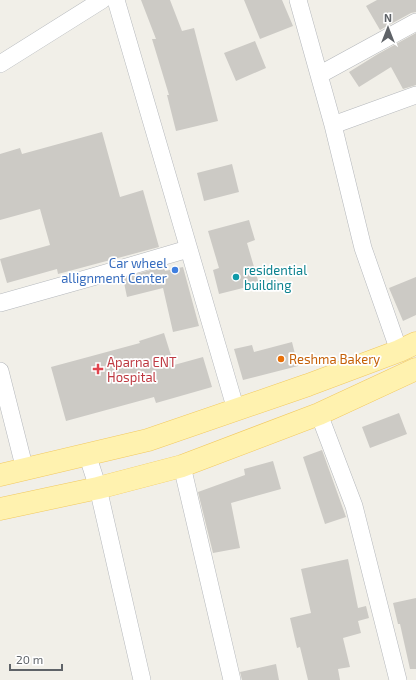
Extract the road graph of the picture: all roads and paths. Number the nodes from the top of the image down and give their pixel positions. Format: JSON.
{"nodes":[{"id":1,"x":102,"y":0,"type":"edge"},
{"id":2,"x":116,"y":0,"type":"edge"},
{"id":3,"x":298,"y":0,"type":"edge"},
{"id":4,"x":416,"y":22,"type":"edge"},
{"id":5,"x":0,"y":64,"type":"edge"},
{"id":6,"x":319,"y":75,"type":"junction"},
{"id":7,"x":416,"y":95,"type":"edge"},
{"id":8,"x":333,"y":125,"type":"junction"},
{"id":9,"x":188,"y":249,"type":"junction"},
{"id":10,"x":0,"y":303,"type":"edge"},
{"id":11,"x":408,"y":347,"type":"edge"},
{"id":12,"x":416,"y":369,"type":"edge"},
{"id":13,"x":0,"y":371,"type":"edge"},
{"id":14,"x":236,"y":410,"type":"junction"},
{"id":15,"x":318,"y":414,"type":"junction"},
{"id":16,"x":87,"y":454,"type":"junction"},
{"id":17,"x":182,"y":466,"type":"junction"},
{"id":18,"x":25,"y":470,"type":"junction"},
{"id":19,"x":0,"y":475,"type":"edge"},
{"id":20,"x":98,"y":488,"type":"junction"},
{"id":21,"x":0,"y":509,"type":"edge"},
{"id":22,"x":142,"y":680,"type":"edge"},
{"id":23,"x":232,"y":680,"type":"edge"},
{"id":24,"x":398,"y":680,"type":"edge"}],
"edges":[{"from":1,"to":5,"type":"street"},
{"from":2,"to":9,"type":"street"},
{"from":3,"to":6,"type":"street"},
{"from":4,"to":6,"type":"street"},
{"from":6,"to":8,"type":"street"},
{"from":7,"to":8,"type":"street"},
{"from":8,"to":11,"type":"street"},
{"from":9,"to":10,"type":"street"},
{"from":9,"to":14,"type":"street"},
{"from":11,"to":14,"type":"main road"},
{"from":12,"to":15,"type":"main road"},
{"from":13,"to":18,"type":"street"},
{"from":14,"to":16,"type":"main road"},
{"from":15,"to":17,"type":"main road"},
{"from":15,"to":24,"type":"street"},
{"from":16,"to":18,"type":"main road"},
{"from":16,"to":20,"type":"street"},
{"from":17,"to":20,"type":"main road"},
{"from":17,"to":23,"type":"street"},
{"from":18,"to":19,"type":"main road"},
{"from":20,"to":21,"type":"main road"},
{"from":20,"to":22,"type":"street"}]}
